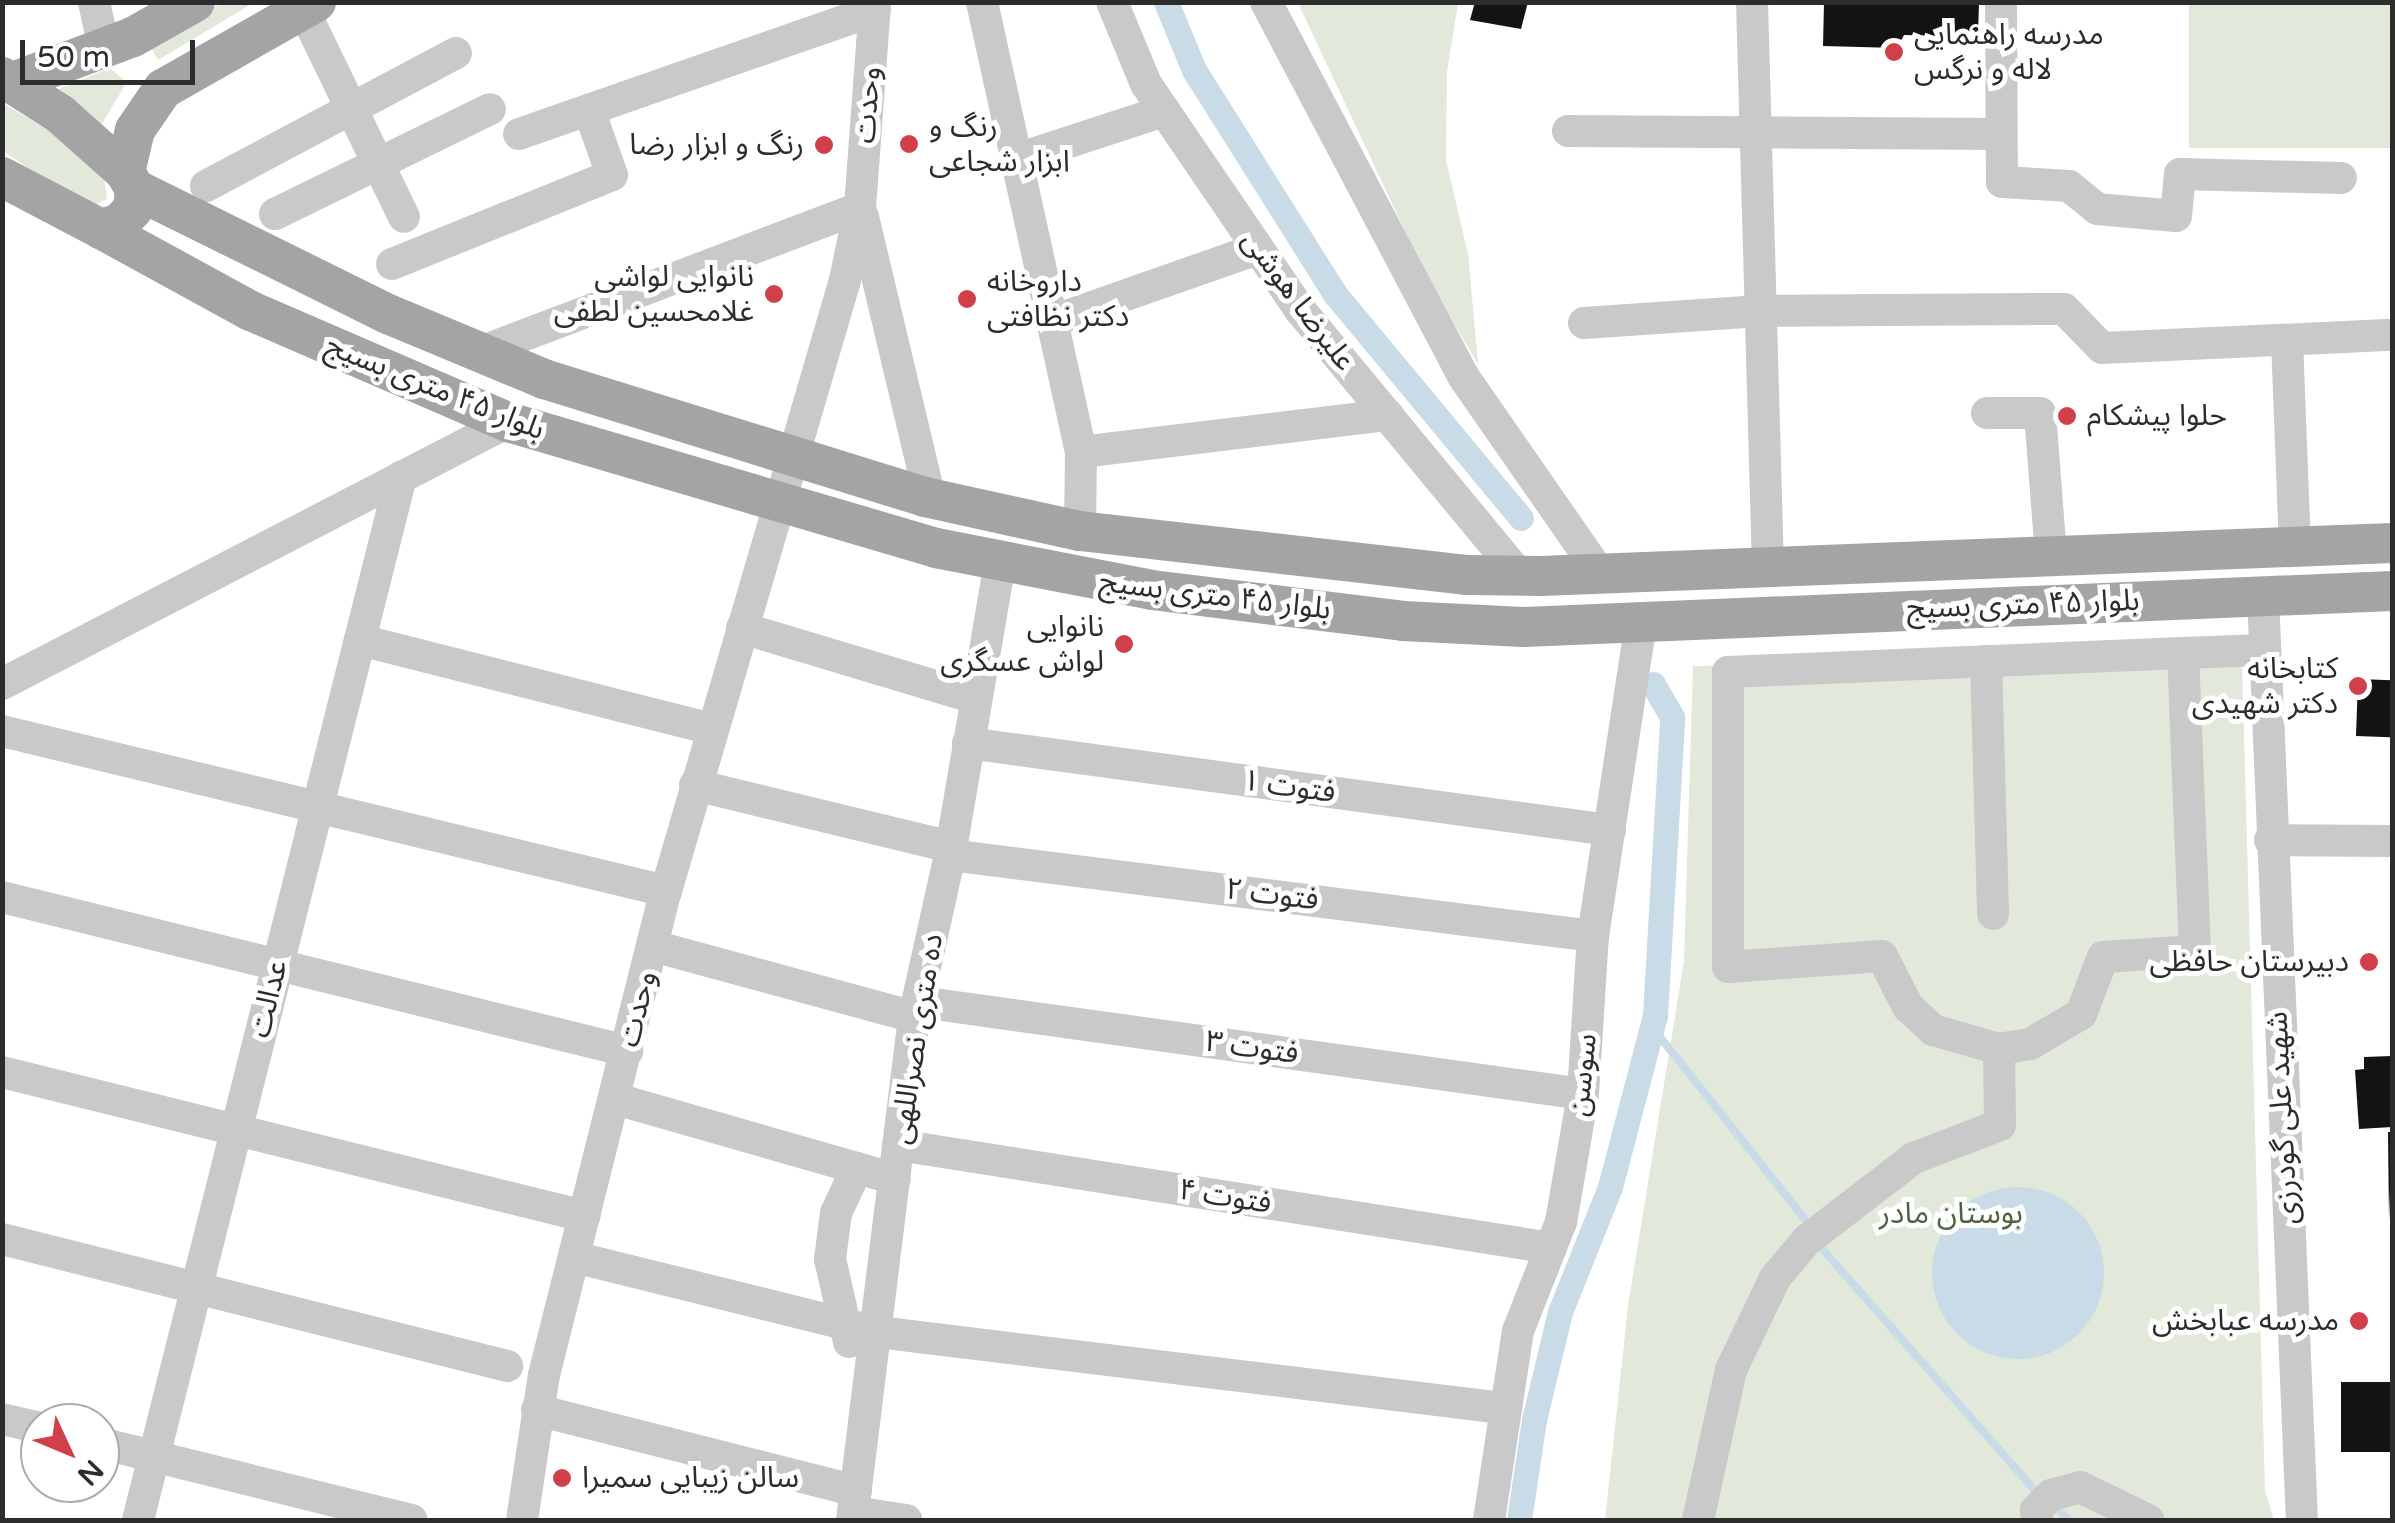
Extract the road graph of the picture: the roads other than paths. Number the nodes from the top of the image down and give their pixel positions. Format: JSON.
{"nodes":[{"id":1,"x":94,"y":2,"type":"edge"},
{"id":2,"x":194,"y":2,"type":"edge"},
{"id":3,"x":1112,"y":2,"type":"edge"},
{"id":4,"x":1266,"y":2,"type":"edge"},
{"id":5,"x":1752,"y":2,"type":"edge"},
{"id":6,"x":2001,"y":2,"type":"edge"},
{"id":7,"x":985,"y":4,"type":"edge"},
{"id":8,"x":310,"y":6,"type":"edge"},
{"id":9,"x":875,"y":6,"type":"edge"},
{"id":10,"x":118,"y":42,"type":"junction"},
{"id":11,"x":456,"y":54,"type":"dead end"},
{"id":12,"x":8,"y":80,"type":"edge"},
{"id":13,"x":164,"y":90,"type":"junction"},
{"id":14,"x":350,"y":108,"type":"junction"},
{"id":15,"x":490,"y":109,"type":"dead end"},
{"id":16,"x":590,"y":110,"type":"junction"},
{"id":17,"x":1164,"y":111,"type":"junction"},
{"id":18,"x":1568,"y":131,"type":"dead end"},
{"id":19,"x":1756,"y":132,"type":"junction"},
{"id":20,"x":518,"y":134,"type":"dead end"},
{"id":21,"x":2001,"y":134,"type":"junction"},
{"id":22,"x":1017,"y":160,"type":"junction"},
{"id":23,"x":377,"y":163,"type":"junction"},
{"id":24,"x":2,"y":178,"type":"edge"},
{"id":25,"x":2341,"y":178,"type":"dead end"},
{"id":26,"x":130,"y":180,"type":"junction"},
{"id":27,"x":206,"y":186,"type":"dead end"},
{"id":28,"x":860,"y":208,"type":"junction"},
{"id":29,"x":275,"y":214,"type":"dead end"},
{"id":30,"x":404,"y":217,"type":"dead end"},
{"id":31,"x":101,"y":229,"type":"junction"},
{"id":32,"x":1258,"y":250,"type":"junction"},
{"id":33,"x":392,"y":264,"type":"dead end"},
{"id":34,"x":1760,"y":311,"type":"junction"},
{"id":35,"x":1052,"y":321,"type":"junction"},
{"id":36,"x":1584,"y":322,"type":"dead end"},
{"id":37,"x":2392,"y":336,"type":"edge"},
{"id":38,"x":2287,"y":340,"type":"junction"},
{"id":39,"x":475,"y":354,"type":"junction"},
{"id":40,"x":1987,"y":413,"type":"dead end"},
{"id":41,"x":1388,"y":415,"type":"junction"},
{"id":42,"x":508,"y":422,"type":"junction"},
{"id":43,"x":1081,"y":452,"type":"junction"},
{"id":44,"x":793,"y":458,"type":"junction"},
{"id":45,"x":401,"y":477,"type":"junction"},
{"id":46,"x":930,"y":498,"type":"junction"},
{"id":47,"x":777,"y":502,"type":"junction"},
{"id":48,"x":1080,"y":531,"type":"junction"},
{"id":49,"x":1162,"y":542,"type":"junction"},
{"id":50,"x":2392,"y":543,"type":"edge"},
{"id":51,"x":2295,"y":546,"type":"junction"},
{"id":52,"x":2051,"y":556,"type":"junction"},
{"id":53,"x":1000,"y":561,"type":"junction"},
{"id":54,"x":1768,"y":567,"type":"junction"},
{"id":55,"x":1600,"y":573,"type":"junction"},
{"id":56,"x":1520,"y":576,"type":"junction"},
{"id":57,"x":1152,"y":590,"type":"junction"},
{"id":58,"x":2392,"y":591,"type":"edge"},
{"id":59,"x":2262,"y":595,"type":"junction"},
{"id":60,"x":1641,"y":621,"type":"junction"},
{"id":61,"x":742,"y":628,"type":"junction"},
{"id":62,"x":360,"y":640,"type":"junction"},
{"id":63,"x":2264,"y":650,"type":"junction"},
{"id":64,"x":2183,"y":652,"type":"junction"},
{"id":65,"x":1986,"y":661,"type":"junction"},
{"id":66,"x":2,"y":684,"type":"edge"},
{"id":67,"x":976,"y":698,"type":"junction"},
{"id":68,"x":710,"y":729,"type":"junction"},
{"id":69,"x":2,"y":731,"type":"edge"},
{"id":70,"x":968,"y":743,"type":"junction"},
{"id":71,"x":695,"y":785,"type":"junction"},
{"id":72,"x":318,"y":805,"type":"junction"},
{"id":73,"x":1610,"y":830,"type":"junction"},
{"id":74,"x":2270,"y":840,"type":"junction"},
{"id":75,"x":2392,"y":841,"type":"edge"},
{"id":76,"x":950,"y":851,"type":"junction"},
{"id":77,"x":666,"y":891,"type":"junction"},
{"id":78,"x":2,"y":897,"type":"edge"},
{"id":79,"x":1993,"y":914,"type":"dead end"},
{"id":80,"x":1594,"y":936,"type":"junction"},
{"id":81,"x":653,"y":946,"type":"junction"},
{"id":82,"x":279,"y":962,"type":"junction"},
{"id":83,"x":917,"y":1009,"type":"junction"},
{"id":84,"x":1999,"y":1049,"type":"junction"},
{"id":85,"x":627,"y":1051,"type":"junction"},
{"id":86,"x":2,"y":1072,"type":"edge"},
{"id":87,"x":1583,"y":1094,"type":"junction"},
{"id":88,"x":616,"y":1099,"type":"junction"},
{"id":89,"x":237,"y":1126,"type":"junction"},
{"id":90,"x":898,"y":1145,"type":"junction"},
{"id":91,"x":857,"y":1168,"type":"junction"},
{"id":92,"x":895,"y":1179,"type":"junction"},
{"id":93,"x":584,"y":1216,"type":"junction"},
{"id":94,"x":2,"y":1239,"type":"edge"},
{"id":95,"x":1551,"y":1248,"type":"junction"},
{"id":96,"x":574,"y":1257,"type":"junction"},
{"id":97,"x":196,"y":1290,"type":"junction"},
{"id":98,"x":841,"y":1324,"type":"junction"},
{"id":99,"x":878,"y":1332,"type":"junction"},
{"id":100,"x":508,"y":1366,"type":"dead end"},
{"id":101,"x":870,"y":1387,"type":"junction"},
{"id":102,"x":1502,"y":1408,"type":"junction"},
{"id":103,"x":537,"y":1410,"type":"junction"},
{"id":104,"x":120,"y":1448,"type":"edge"},
{"id":105,"x":154,"y":1457,"type":"junction"},
{"id":106,"x":854,"y":1508,"type":"edge"},
{"id":107,"x":138,"y":1520,"type":"edge"},
{"id":108,"x":412,"y":1520,"type":"edge"},
{"id":109,"x":522,"y":1520,"type":"edge"},
{"id":110,"x":906,"y":1520,"type":"edge"},
{"id":111,"x":1489,"y":1520,"type":"edge"},
{"id":112,"x":1698,"y":1520,"type":"edge"},
{"id":113,"x":2037,"y":1520,"type":"edge"},
{"id":114,"x":2148,"y":1520,"type":"edge"},
{"id":115,"x":2302,"y":1520,"type":"edge"}],
"edges":[{"from":1,"to":10,"type":"street"},
{"from":2,"to":10,"type":"main road"},
{"from":3,"to":17,"type":"street","name":"علیرضا هوشی"},
{"from":4,"to":55,"type":"street"},
{"from":5,"to":19,"type":"street"},
{"from":6,"to":21,"type":"street"},
{"from":7,"to":22,"type":"street"},
{"from":8,"to":13,"type":"main road"},
{"from":8,"to":14,"type":"street"},
{"from":9,"to":16,"type":"street"},
{"from":9,"to":28,"type":"street","name":"وحدت"},
{"from":10,"to":12,"type":"main road"},
{"from":10,"to":13,"type":"main road"},
{"from":11,"to":14,"type":"street"},
{"from":12,"to":26,"type":"main road","name":"بلوار ۴۵ متری بسیج"},
{"from":13,"to":26,"type":"main road"},
{"from":14,"to":23,"type":"street"},
{"from":14,"to":27,"type":"street"},
{"from":15,"to":23,"type":"street"},
{"from":16,"to":20,"type":"street"},
{"from":16,"to":33,"type":"street"},
{"from":17,"to":22,"type":"street"},
{"from":17,"to":32,"type":"street","name":"علیرضا هوشی"},
{"from":18,"to":19,"type":"street"},
{"from":19,"to":21,"type":"street"},
{"from":19,"to":34,"type":"street"},
{"from":21,"to":25,"type":"street"},
{"from":22,"to":35,"type":"street"},
{"from":23,"to":29,"type":"street"},
{"from":23,"to":30,"type":"street"},
{"from":24,"to":31,"type":"main road","name":"بلوار ۴۵ متری بسیج"},
{"from":26,"to":31,"type":"main road"},
{"from":26,"to":39,"type":"main road","name":"بلوار ۴۵ متری بسیج"},
{"from":28,"to":39,"type":"street"},
{"from":28,"to":44,"type":"street","name":"وحدت"},
{"from":28,"to":46,"type":"street","name":"وحدت"},
{"from":31,"to":42,"type":"main road","name":"بلوار ۴۵ متری بسیج"},
{"from":32,"to":35,"type":"street"},
{"from":32,"to":41,"type":"street","name":"علیرضا هوشی"},
{"from":34,"to":36,"type":"street"},
{"from":34,"to":38,"type":"street"},
{"from":34,"to":54,"type":"street"},
{"from":35,"to":43,"type":"street"},
{"from":37,"to":38,"type":"street"},
{"from":38,"to":51,"type":"street"},
{"from":39,"to":44,"type":"main road","name":"بلوار ۴۵ متری بسیج"},
{"from":40,"to":52,"type":"street"},
{"from":41,"to":43,"type":"street"},
{"from":41,"to":56,"type":"street","name":"علیرضا هوشی"},
{"from":42,"to":45,"type":"street"},
{"from":42,"to":47,"type":"main road","name":"بلوار ۴۵ متری بسیج"},
{"from":43,"to":48,"type":"street"},
{"from":44,"to":46,"type":"main road","name":"بلوار ۴۵ متری بسیج"},
{"from":44,"to":47,"type":"street","name":"وحدت"},
{"from":45,"to":62,"type":"street","name":"عدالت"},
{"from":45,"to":66,"type":"street"},
{"from":46,"to":48,"type":"main road","name":"بلوار ۴۵ متری بسیج"},
{"from":47,"to":53,"type":"main road","name":"بلوار ۴۵ متری بسیج"},
{"from":47,"to":61,"type":"street","name":"وحدت"},
{"from":48,"to":49,"type":"main road","name":"بلوار ۴۵ متری بسیج"},
{"from":49,"to":56,"type":"main road","name":"بلوار ۴۵ متری بسیج"},
{"from":49,"to":57,"type":"main road"},
{"from":50,"to":51,"type":"main road","name":"بلوار ۴۵ متری بسیج"},
{"from":51,"to":52,"type":"main road","name":"بلوار ۴۵ متری بسیج"},
{"from":52,"to":54,"type":"main road","name":"بلوار ۴۵ متری بسیج"},
{"from":53,"to":57,"type":"main road","name":"بلوار ۴۵ متری بسیج"},
{"from":53,"to":67,"type":"street","name":"ده متری نصراللهی"},
{"from":54,"to":55,"type":"main road","name":"بلوار ۴۵ متری بسیج"},
{"from":55,"to":56,"type":"main road","name":"بلوار ۴۵ متری بسیج"},
{"from":57,"to":60,"type":"main road","name":"بلوار ۴۵ متری بسیج"},
{"from":58,"to":59,"type":"main road","name":"بلوار ۴۵ متری بسیج"},
{"from":59,"to":60,"type":"main road","name":"بلوار ۴۵ متری بسیج"},
{"from":59,"to":63,"type":"street","name":"شهید علی گودرزی"},
{"from":60,"to":73,"type":"street","name":"سوسن"},
{"from":61,"to":67,"type":"street"},
{"from":61,"to":68,"type":"street","name":"وحدت"},
{"from":62,"to":68,"type":"street"},
{"from":62,"to":72,"type":"street","name":"عدالت"},
{"from":63,"to":64,"type":"street"},
{"from":63,"to":74,"type":"street","name":"شهید علی گودرزی"},
{"from":64,"to":65,"type":"street"},
{"from":64,"to":84,"type":"street"},
{"from":65,"to":79,"type":"street"},
{"from":65,"to":84,"type":"street"},
{"from":67,"to":70,"type":"street","name":"ده متری نصراللهی"},
{"from":68,"to":71,"type":"street","name":"وحدت"},
{"from":69,"to":72,"type":"street"},
{"from":70,"to":73,"type":"street","name":"فتوت ۱"},
{"from":70,"to":76,"type":"street","name":"ده متری نصراللهی"},
{"from":71,"to":76,"type":"street","name":"فتوت ۲"},
{"from":71,"to":77,"type":"street","name":"وحدت"},
{"from":72,"to":77,"type":"street"},
{"from":72,"to":82,"type":"street","name":"عدالت"},
{"from":73,"to":80,"type":"street","name":"سوسن"},
{"from":74,"to":75,"type":"street"},
{"from":74,"to":115,"type":"street","name":"شهید علی گودرزی"},
{"from":76,"to":80,"type":"street","name":"فتوت ۲"},
{"from":76,"to":83,"type":"street","name":"ده متری نصراللهی"},
{"from":77,"to":81,"type":"street","name":"وحدت"},
{"from":78,"to":82,"type":"street"},
{"from":80,"to":87,"type":"street","name":"سوسن"},
{"from":81,"to":83,"type":"street","name":"فتوت ۳"},
{"from":81,"to":85,"type":"street","name":"وحدت"},
{"from":82,"to":85,"type":"street"},
{"from":82,"to":89,"type":"street","name":"عدالت"},
{"from":83,"to":87,"type":"street","name":"فتوت ۳"},
{"from":83,"to":90,"type":"street","name":"ده متری نصراللهی"},
{"from":84,"to":112,"type":"street"},
{"from":85,"to":88,"type":"street","name":"وحدت"},
{"from":86,"to":89,"type":"street"},
{"from":87,"to":95,"type":"street","name":"سوسن"},
{"from":88,"to":91,"type":"street"},
{"from":88,"to":93,"type":"street","name":"وحدت"},
{"from":89,"to":93,"type":"street"},
{"from":89,"to":97,"type":"street","name":"عدالت"},
{"from":90,"to":92,"type":"street","name":"ده متری نصراللهی"},
{"from":90,"to":95,"type":"street","name":"فتوت ۴"},
{"from":91,"to":92,"type":"street"},
{"from":91,"to":98,"type":"street"},
{"from":92,"to":99,"type":"street","name":"ده متری نصراللهی"},
{"from":93,"to":96,"type":"street","name":"وحدت"},
{"from":94,"to":97,"type":"street"},
{"from":95,"to":102,"type":"street","name":"سوسن"},
{"from":96,"to":98,"type":"street"},
{"from":96,"to":103,"type":"street","name":"وحدت"},
{"from":97,"to":100,"type":"street"},
{"from":97,"to":105,"type":"street","name":"عدالت"},
{"from":98,"to":99,"type":"street"},
{"from":98,"to":101,"type":"street"},
{"from":99,"to":101,"type":"street","name":"ده متری نصراللهی"},
{"from":99,"to":102,"type":"street"},
{"from":101,"to":106,"type":"street","name":"ده متری نصراللهی"},
{"from":102,"to":111,"type":"street","name":"سوسن"},
{"from":103,"to":106,"type":"street"},
{"from":103,"to":109,"type":"street","name":"وحدت"},
{"from":104,"to":105,"type":"street"},
{"from":105,"to":107,"type":"street","name":"عدالت"},
{"from":105,"to":108,"type":"street"},
{"from":106,"to":110,"type":"street"},
{"from":113,"to":114,"type":"street"}]}
